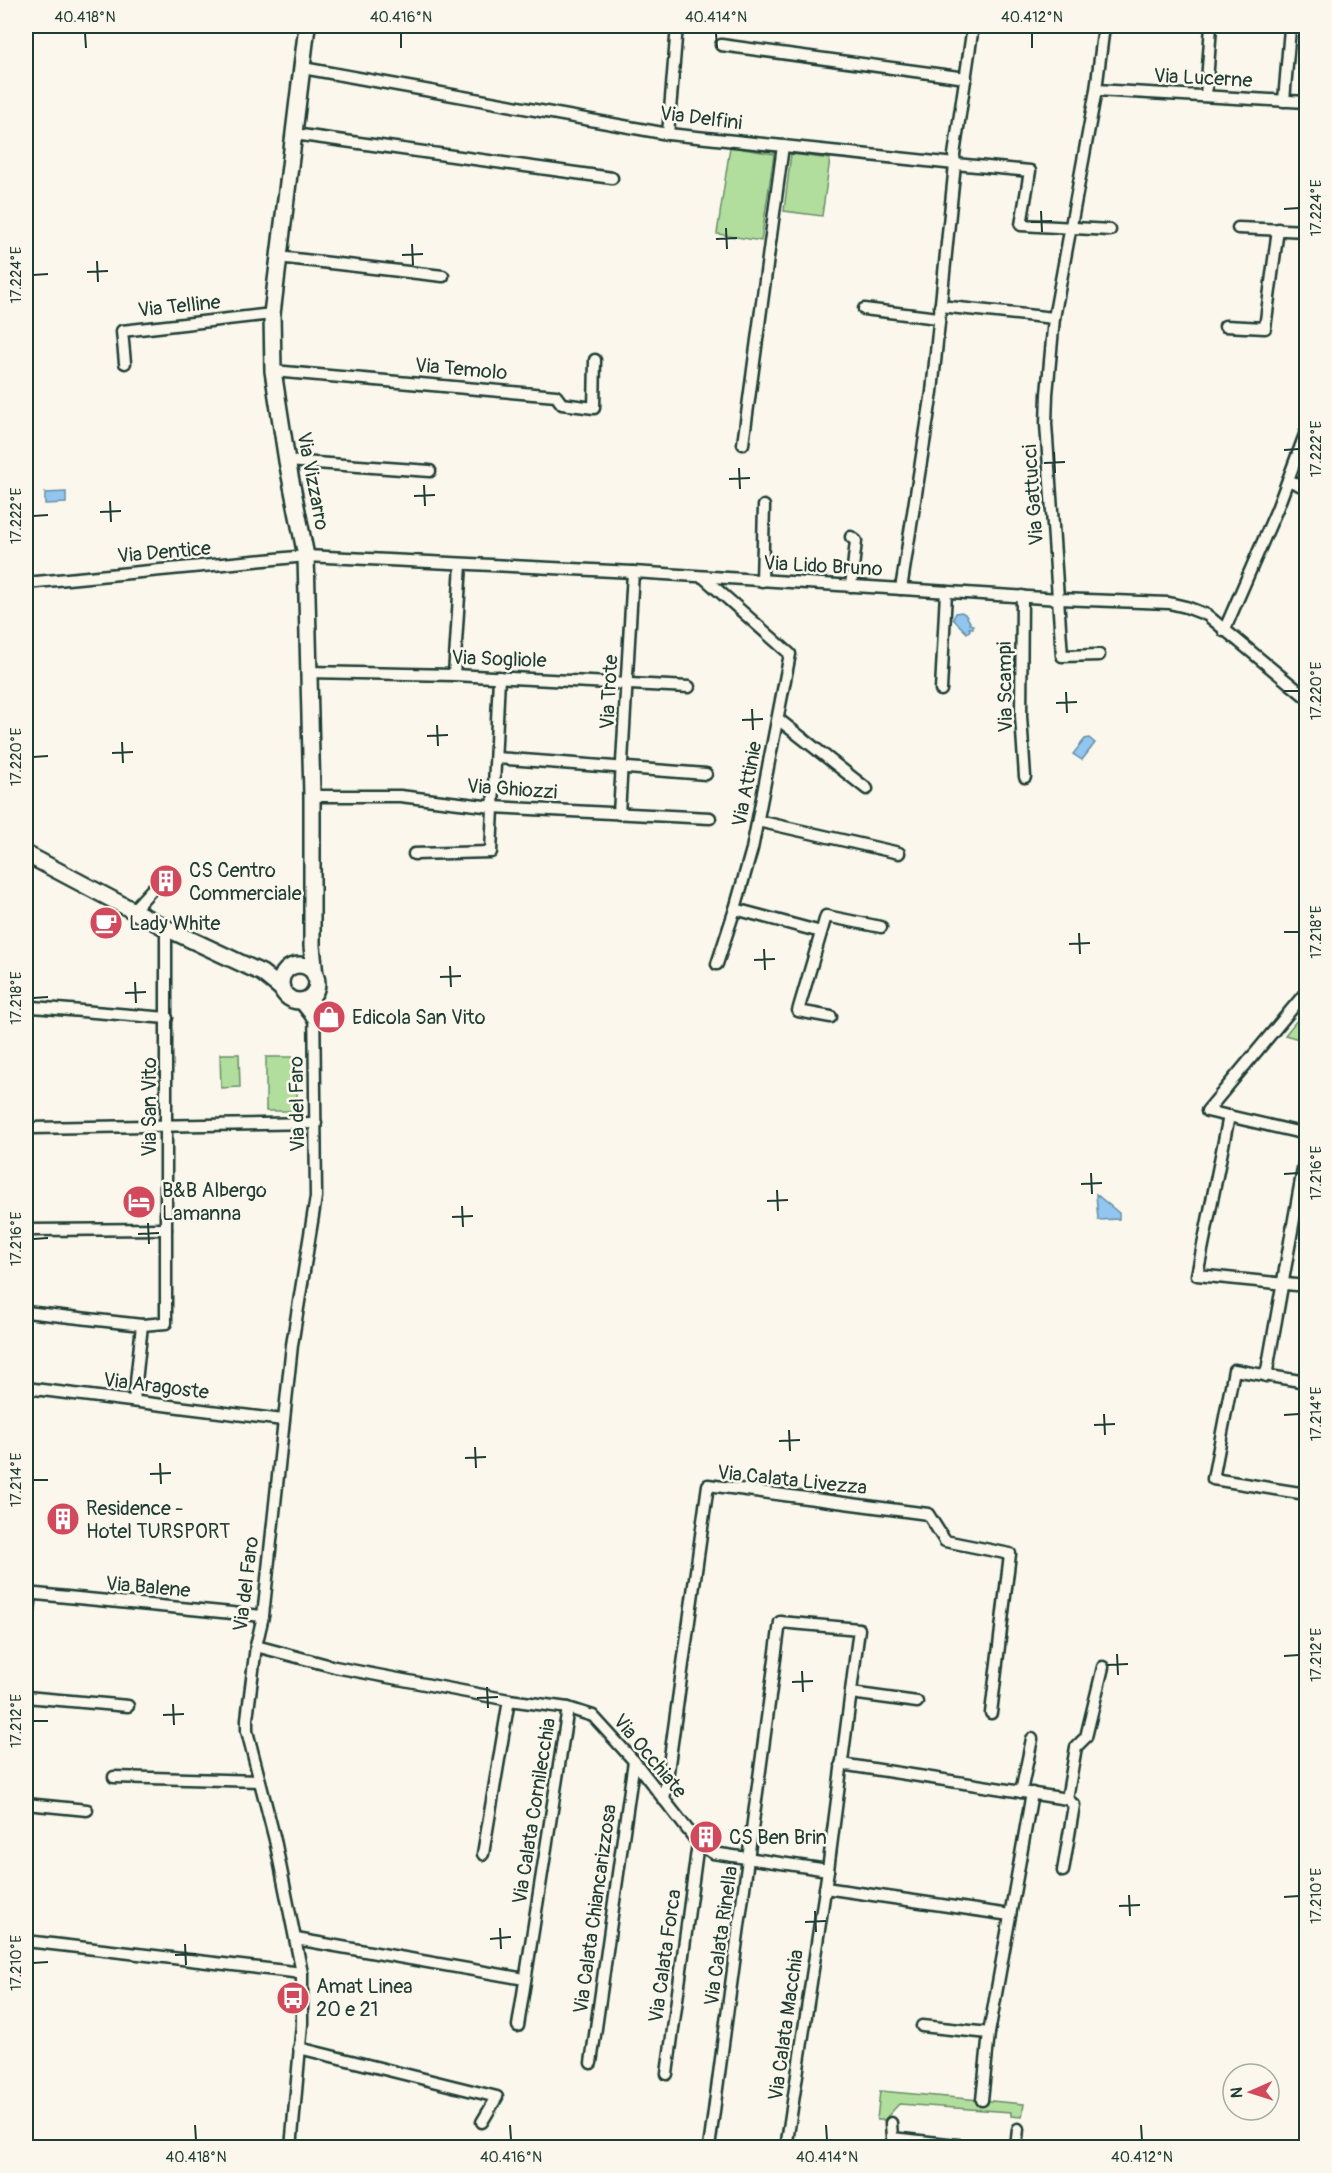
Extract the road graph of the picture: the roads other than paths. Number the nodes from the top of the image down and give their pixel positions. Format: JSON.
{"nodes":[{"id":1,"x":307,"y":26,"type":"edge"},
{"id":2,"x":677,"y":26,"type":"edge"},
{"id":3,"x":973,"y":26,"type":"edge"},
{"id":4,"x":1104,"y":26,"type":"edge"},
{"id":5,"x":1211,"y":26,"type":"edge"},
{"id":6,"x":1290,"y":28,"type":"dead end"},
{"id":7,"x":721,"y":45,"type":"dead end"},
{"id":8,"x":303,"y":68,"type":"junction"},
{"id":9,"x":966,"y":78,"type":"junction"},
{"id":10,"x":1096,"y":90,"type":"junction"},
{"id":11,"x":1206,"y":96,"type":"junction"},
{"id":12,"x":1284,"y":101,"type":"junction"},
{"id":13,"x":1306,"y":102,"type":"edge"},
{"id":14,"x":294,"y":134,"type":"junction"},
{"id":15,"x":668,"y":134,"type":"junction"},
{"id":16,"x":783,"y":146,"type":"junction"},
{"id":17,"x":956,"y":164,"type":"junction"},
{"id":18,"x":612,"y":178,"type":"dead end"},
{"id":19,"x":1070,"y":228,"type":"junction"},
{"id":20,"x":1238,"y":228,"type":"dead end"},
{"id":21,"x":1278,"y":229,"type":"junction"},
{"id":22,"x":1110,"y":230,"type":"dead end"},
{"id":23,"x":1306,"y":231,"type":"edge"},
{"id":24,"x":278,"y":257,"type":"junction"},
{"id":25,"x":443,"y":276,"type":"dead end"},
{"id":26,"x":940,"y":306,"type":"junction"},
{"id":27,"x":864,"y":309,"type":"dead end"},
{"id":28,"x":272,"y":314,"type":"junction"},
{"id":29,"x":938,"y":318,"type":"junction"},
{"id":30,"x":1054,"y":318,"type":"junction"},
{"id":31,"x":1225,"y":326,"type":"dead end"},
{"id":32,"x":595,"y":360,"type":"dead end"},
{"id":33,"x":125,"y":363,"type":"dead end"},
{"id":34,"x":273,"y":371,"type":"junction"},
{"id":35,"x":1306,"y":432,"type":"edge"},
{"id":36,"x":743,"y":444,"type":"dead end"},
{"id":37,"x":287,"y":460,"type":"junction"},
{"id":38,"x":430,"y":471,"type":"dead end"},
{"id":39,"x":1287,"y":480,"type":"junction"},
{"id":40,"x":1306,"y":488,"type":"edge"},
{"id":41,"x":764,"y":506,"type":"dead end"},
{"id":42,"x":851,"y":537,"type":"dead end"},
{"id":43,"x":306,"y":556,"type":"junction"},
{"id":44,"x":461,"y":564,"type":"junction"},
{"id":45,"x":633,"y":572,"type":"junction"},
{"id":46,"x":703,"y":577,"type":"junction"},
{"id":47,"x":762,"y":581,"type":"junction"},
{"id":48,"x":26,"y":584,"type":"edge"},
{"id":49,"x":851,"y":586,"type":"junction"},
{"id":50,"x":901,"y":589,"type":"junction"},
{"id":51,"x":946,"y":591,"type":"junction"},
{"id":52,"x":1022,"y":596,"type":"junction"},
{"id":53,"x":1059,"y":599,"type":"junction"},
{"id":54,"x":1224,"y":631,"type":"junction"},
{"id":55,"x":1099,"y":654,"type":"dead end"},
{"id":56,"x":308,"y":672,"type":"junction"},
{"id":57,"x":454,"y":675,"type":"junction"},
{"id":58,"x":499,"y":677,"type":"junction"},
{"id":59,"x":628,"y":683,"type":"junction"},
{"id":60,"x":689,"y":687,"type":"dead end"},
{"id":61,"x":941,"y":690,"type":"dead end"},
{"id":62,"x":1306,"y":697,"type":"edge"},
{"id":63,"x":778,"y":719,"type":"junction"},
{"id":64,"x":496,"y":759,"type":"junction"},
{"id":65,"x":622,"y":768,"type":"junction"},
{"id":66,"x":706,"y":774,"type":"dead end"},
{"id":67,"x":1025,"y":777,"type":"dead end"},
{"id":68,"x":867,"y":789,"type":"dead end"},
{"id":69,"x":312,"y":796,"type":"junction"},
{"id":70,"x":493,"y":807,"type":"junction"},
{"id":71,"x":619,"y":814,"type":"junction"},
{"id":72,"x":710,"y":818,"type":"dead end"},
{"id":73,"x":758,"y":821,"type":"junction"},
{"id":74,"x":898,"y":853,"type":"dead end"},
{"id":75,"x":26,"y":854,"type":"edge"},
{"id":76,"x":414,"y":854,"type":"dead end"},
{"id":77,"x":155,"y":886,"type":"dead end"},
{"id":78,"x":735,"y":909,"type":"junction"},
{"id":79,"x":133,"y":910,"type":"junction"},
{"id":80,"x":881,"y":927,"type":"dead end"},
{"id":81,"x":166,"y":928,"type":"junction"},
{"id":82,"x":821,"y":932,"type":"junction"},
{"id":83,"x":312,"y":946,"type":"junction"},
{"id":84,"x":717,"y":964,"type":"dead end"},
{"id":85,"x":301,"y":965,"type":"junction"},
{"id":86,"x":285,"y":972,"type":"junction"},
{"id":87,"x":262,"y":973,"type":"junction"},
{"id":88,"x":315,"y":976,"type":"junction"},
{"id":89,"x":282,"y":989,"type":"junction"},
{"id":90,"x":314,"y":992,"type":"junction"},
{"id":91,"x":1306,"y":992,"type":"edge"},
{"id":92,"x":299,"y":1001,"type":"junction"},
{"id":93,"x":33,"y":1007,"type":"dead end"},
{"id":94,"x":831,"y":1017,"type":"dead end"},
{"id":95,"x":167,"y":1018,"type":"junction"},
{"id":96,"x":314,"y":1020,"type":"junction"},
{"id":97,"x":1229,"y":1116,"type":"junction"},
{"id":98,"x":316,"y":1124,"type":"junction"},
{"id":99,"x":166,"y":1125,"type":"junction"},
{"id":100,"x":31,"y":1128,"type":"dead end"},
{"id":101,"x":1306,"y":1134,"type":"edge"},
{"id":102,"x":1306,"y":1152,"type":"edge"},
{"id":103,"x":166,"y":1229,"type":"junction"},
{"id":104,"x":31,"y":1230,"type":"dead end"},
{"id":105,"x":1282,"y":1283,"type":"junction"},
{"id":106,"x":1306,"y":1286,"type":"edge"},
{"id":107,"x":26,"y":1312,"type":"edge"},
{"id":108,"x":142,"y":1325,"type":"junction"},
{"id":109,"x":1266,"y":1376,"type":"junction"},
{"id":110,"x":1306,"y":1383,"type":"edge"},
{"id":111,"x":26,"y":1388,"type":"edge"},
{"id":112,"x":134,"y":1401,"type":"junction"},
{"id":113,"x":283,"y":1420,"type":"junction"},
{"id":114,"x":1306,"y":1494,"type":"edge"},
{"id":115,"x":28,"y":1593,"type":"edge"},
{"id":116,"x":263,"y":1616,"type":"junction"},
{"id":117,"x":780,"y":1622,"type":"joint"},
{"id":118,"x":26,"y":1635,"type":"edge"},
{"id":119,"x":256,"y":1646,"type":"junction"},
{"id":120,"x":1103,"y":1667,"type":"dead end"},
{"id":121,"x":851,"y":1693,"type":"junction"},
{"id":122,"x":26,"y":1697,"type":"edge"},
{"id":123,"x":509,"y":1700,"type":"junction"},
{"id":124,"x":916,"y":1702,"type":"dead end"},
{"id":125,"x":128,"y":1706,"type":"dead end"},
{"id":126,"x":568,"y":1708,"type":"junction"},
{"id":127,"x":991,"y":1713,"type":"dead end"},
{"id":128,"x":1032,"y":1739,"type":"dead end"},
{"id":129,"x":634,"y":1761,"type":"junction"},
{"id":130,"x":841,"y":1764,"type":"junction"},
{"id":131,"x":114,"y":1777,"type":"dead end"},
{"id":132,"x":260,"y":1780,"type":"junction"},
{"id":133,"x":1027,"y":1792,"type":"junction"},
{"id":134,"x":1067,"y":1799,"type":"junction"},
{"id":135,"x":664,"y":1800,"type":"junction"},
{"id":136,"x":26,"y":1804,"type":"edge"},
{"id":137,"x":87,"y":1810,"type":"dead end"},
{"id":138,"x":698,"y":1843,"type":"junction"},
{"id":139,"x":483,"y":1854,"type":"dead end"},
{"id":140,"x":749,"y":1859,"type":"junction"},
{"id":141,"x":828,"y":1870,"type":"junction"},
{"id":142,"x":1063,"y":1871,"type":"dead end"},
{"id":143,"x":825,"y":1888,"type":"junction"},
{"id":144,"x":1010,"y":1915,"type":"junction"},
{"id":145,"x":296,"y":1939,"type":"junction"},
{"id":146,"x":26,"y":1941,"type":"edge"},
{"id":147,"x":302,"y":1973,"type":"junction"},
{"id":148,"x":519,"y":1978,"type":"dead end"},
{"id":149,"x":518,"y":2026,"type":"dead end"},
{"id":150,"x":922,"y":2026,"type":"dead end"},
{"id":151,"x":989,"y":2033,"type":"junction"},
{"id":152,"x":299,"y":2048,"type":"junction"},
{"id":153,"x":591,"y":2063,"type":"dead end"},
{"id":154,"x":667,"y":2074,"type":"dead end"},
{"id":155,"x":982,"y":2100,"type":"dead end"},
{"id":156,"x":482,"y":2122,"type":"dead end"},
{"id":157,"x":891,"y":2123,"type":"dead end"},
{"id":158,"x":1018,"y":2129,"type":"dead end"},
{"id":159,"x":903,"y":2144,"type":"edge"},
{"id":160,"x":291,"y":2148,"type":"edge"},
{"id":161,"x":709,"y":2148,"type":"edge"},
{"id":162,"x":786,"y":2148,"type":"edge"},
{"id":163,"x":985,"y":2148,"type":"edge"},
{"id":164,"x":1016,"y":2148,"type":"edge"}],
"edges":[{"from":1,"to":8,"type":"street","name":"Via Vizzarro"},
{"from":2,"to":15,"type":"street"},
{"from":3,"to":9,"type":"street"},
{"from":4,"to":10,"type":"street","name":"Via Gattucci"},
{"from":5,"to":11,"type":"street"},
{"from":6,"to":12,"type":"street"},
{"from":7,"to":9,"type":"street"},
{"from":8,"to":14,"type":"street","name":"Via Vizzarro"},
{"from":8,"to":15,"type":"street","name":"Via Delfini"},
{"from":9,"to":17,"type":"street"},
{"from":10,"to":11,"type":"street","name":"Via Lucerne"},
{"from":10,"to":19,"type":"street","name":"Via Gattucci"},
{"from":11,"to":12,"type":"street","name":"Via Lucerne"},
{"from":12,"to":13,"type":"street","name":"Via Lucerne"},
{"from":14,"to":18,"type":"street"},
{"from":14,"to":24,"type":"street","name":"Via Vizzarro"},
{"from":15,"to":16,"type":"street","name":"Via Delfini"},
{"from":16,"to":17,"type":"street","name":"Via Delfini"},
{"from":16,"to":36,"type":"street"},
{"from":17,"to":19,"type":"street","name":"Via Delfini"},
{"from":17,"to":26,"type":"street"},
{"from":19,"to":22,"type":"street"},
{"from":19,"to":30,"type":"street","name":"Via Gattucci"},
{"from":20,"to":21,"type":"street"},
{"from":21,"to":23,"type":"street"},
{"from":21,"to":31,"type":"street"},
{"from":24,"to":25,"type":"street"},
{"from":24,"to":28,"type":"street","name":"Via Vizzarro"},
{"from":26,"to":29,"type":"street"},
{"from":26,"to":30,"type":"street"},
{"from":27,"to":29,"type":"street"},
{"from":28,"to":33,"type":"street","name":"Via Telline"},
{"from":28,"to":34,"type":"street","name":"Via Vizzarro"},
{"from":29,"to":50,"type":"street"},
{"from":30,"to":53,"type":"street","name":"Via Gattucci"},
{"from":32,"to":34,"type":"street","name":"Via Temolo"},
{"from":34,"to":37,"type":"street","name":"Via Vizzarro"},
{"from":35,"to":39,"type":"street"},
{"from":37,"to":38,"type":"street"},
{"from":37,"to":43,"type":"street","name":"Via Vizzarro"},
{"from":39,"to":40,"type":"street"},
{"from":39,"to":54,"type":"street"},
{"from":41,"to":47,"type":"street"},
{"from":42,"to":49,"type":"street"},
{"from":43,"to":44,"type":"street","name":"Via Lido Bruno"},
{"from":43,"to":48,"type":"street","name":"Via Dentice"},
{"from":43,"to":56,"type":"street","name":"Via Vizzarro"},
{"from":44,"to":45,"type":"street","name":"Via Lido Bruno"},
{"from":44,"to":57,"type":"street"},
{"from":45,"to":46,"type":"street","name":"Via Lido Bruno"},
{"from":45,"to":59,"type":"street","name":"Via Trote"},
{"from":46,"to":47,"type":"street","name":"Via Lido Bruno"},
{"from":46,"to":63,"type":"street","name":"Via Attinie"},
{"from":47,"to":49,"type":"street","name":"Via Lido Bruno"},
{"from":49,"to":50,"type":"street","name":"Via Lido Bruno"},
{"from":50,"to":51,"type":"street","name":"Via Lido Bruno"},
{"from":51,"to":52,"type":"street","name":"Via Lido Bruno"},
{"from":51,"to":61,"type":"street"},
{"from":52,"to":53,"type":"street","name":"Via Lido Bruno"},
{"from":52,"to":67,"type":"street","name":"Via Scampi"},
{"from":53,"to":54,"type":"street","name":"Via Lido Bruno"},
{"from":53,"to":55,"type":"street","name":"Via Gattucci"},
{"from":54,"to":62,"type":"street","name":"Via Lido Bruno"},
{"from":56,"to":57,"type":"street","name":"Via Sogliole"},
{"from":56,"to":69,"type":"street","name":"Via Vizzarro"},
{"from":57,"to":58,"type":"street","name":"Via Sogliole"},
{"from":58,"to":59,"type":"street","name":"Via Sogliole"},
{"from":58,"to":64,"type":"street"},
{"from":59,"to":60,"type":"street","name":"Via Sogliole"},
{"from":59,"to":65,"type":"street","name":"Via Trote"},
{"from":63,"to":68,"type":"street"},
{"from":63,"to":73,"type":"street","name":"Via Attinie"},
{"from":64,"to":65,"type":"street"},
{"from":64,"to":70,"type":"street"},
{"from":65,"to":66,"type":"street"},
{"from":65,"to":71,"type":"street","name":"Via Trote"},
{"from":69,"to":70,"type":"street","name":"Via Ghiozzi"},
{"from":69,"to":83,"type":"street","name":"Via Vizzarro"},
{"from":70,"to":71,"type":"street","name":"Via Ghiozzi"},
{"from":70,"to":76,"type":"street"},
{"from":71,"to":72,"type":"street","name":"Via Ghiozzi"},
{"from":73,"to":74,"type":"street"},
{"from":73,"to":78,"type":"street","name":"Via Attinie"},
{"from":75,"to":79,"type":"street"},
{"from":77,"to":79,"type":"street"},
{"from":78,"to":82,"type":"street"},
{"from":78,"to":84,"type":"street","name":"Via Attinie"},
{"from":79,"to":81,"type":"street"},
{"from":80,"to":82,"type":"street"},
{"from":81,"to":87,"type":"street"},
{"from":81,"to":95,"type":"street","name":"Via San Vito"},
{"from":82,"to":94,"type":"street"},
{"from":83,"to":85,"type":"street"},
{"from":83,"to":88,"type":"street","name":"Via Vizzarro"},
{"from":85,"to":86,"type":"street"},
{"from":85,"to":88,"type":"street"},
{"from":86,"to":87,"type":"street"},
{"from":86,"to":89,"type":"street"},
{"from":87,"to":89,"type":"street"},
{"from":88,"to":90,"type":"street","name":"Via Vizzarro"},
{"from":89,"to":92,"type":"street"},
{"from":90,"to":92,"type":"street"},
{"from":90,"to":96,"type":"street","name":"Via del Faro"},
{"from":91,"to":97,"type":"street"},
{"from":92,"to":96,"type":"street"},
{"from":93,"to":95,"type":"street"},
{"from":95,"to":99,"type":"street","name":"Via San Vito"},
{"from":96,"to":98,"type":"street","name":"Via del Faro"},
{"from":97,"to":101,"type":"street"},
{"from":97,"to":105,"type":"street"},
{"from":98,"to":99,"type":"street"},
{"from":98,"to":113,"type":"street","name":"Via del Faro"},
{"from":99,"to":100,"type":"street"},
{"from":99,"to":103,"type":"street","name":"Via San Vito"},
{"from":102,"to":105,"type":"street"},
{"from":103,"to":104,"type":"street"},
{"from":103,"to":108,"type":"street","name":"Via San Vito"},
{"from":105,"to":106,"type":"street"},
{"from":105,"to":109,"type":"street"},
{"from":107,"to":108,"type":"street"},
{"from":108,"to":112,"type":"street"},
{"from":109,"to":110,"type":"street"},
{"from":109,"to":114,"type":"street"},
{"from":111,"to":112,"type":"street","name":"Via Aragoste"},
{"from":112,"to":113,"type":"street","name":"Via Aragoste"},
{"from":113,"to":116,"type":"street","name":"Via del Faro"},
{"from":115,"to":116,"type":"street","name":"Via Balene"},
{"from":115,"to":118,"type":"street","name":"Via Balene"},
{"from":116,"to":119,"type":"street","name":"Via del Faro"},
{"from":117,"to":121,"type":"street","name":"Via Calata Macchia"},
{"from":117,"to":140,"type":"street","name":"Via Calata Rinella"},
{"from":119,"to":123,"type":"street","name":"Via Occhiate"},
{"from":119,"to":132,"type":"street","name":"Via del Faro"},
{"from":120,"to":134,"type":"street"},
{"from":121,"to":124,"type":"street"},
{"from":121,"to":130,"type":"street","name":"Via Calata Macchia"},
{"from":122,"to":125,"type":"street"},
{"from":123,"to":126,"type":"street","name":"Via Occhiate"},
{"from":123,"to":139,"type":"street"},
{"from":126,"to":129,"type":"street","name":"Via Occhiate"},
{"from":126,"to":149,"type":"street","name":"Via Calata Cornilecchia"},
{"from":127,"to":135,"type":"street","name":"Via Calata Livezza"},
{"from":128,"to":133,"type":"street"},
{"from":129,"to":135,"type":"street","name":"Via Occhiate"},
{"from":129,"to":153,"type":"street","name":"Via Calata Chiancarizzosa"},
{"from":130,"to":133,"type":"street"},
{"from":130,"to":141,"type":"street","name":"Via Calata Macchia"},
{"from":131,"to":132,"type":"street"},
{"from":132,"to":145,"type":"street","name":"Via del Faro"},
{"from":133,"to":134,"type":"street"},
{"from":133,"to":144,"type":"street"},
{"from":134,"to":142,"type":"street"},
{"from":135,"to":138,"type":"street","name":"Via Occhiate"},
{"from":136,"to":137,"type":"street"},
{"from":138,"to":140,"type":"street","name":"Via Occhiate"},
{"from":138,"to":154,"type":"street","name":"Via Calata Forca"},
{"from":140,"to":141,"type":"street","name":"Via Occhiate"},
{"from":140,"to":161,"type":"street","name":"Via Calata Rinella"},
{"from":141,"to":143,"type":"street","name":"Via Calata Macchia"},
{"from":143,"to":144,"type":"street"},
{"from":143,"to":162,"type":"street","name":"Via Calata Macchia"},
{"from":144,"to":151,"type":"street"},
{"from":145,"to":147,"type":"street","name":"Via del Faro"},
{"from":145,"to":148,"type":"street"},
{"from":146,"to":147,"type":"street"},
{"from":147,"to":152,"type":"street","name":"Via del Faro"},
{"from":150,"to":151,"type":"street"},
{"from":151,"to":155,"type":"street"},
{"from":152,"to":156,"type":"street"},
{"from":152,"to":160,"type":"street","name":"Via del Faro"},
{"from":157,"to":159,"type":"street"},
{"from":158,"to":164,"type":"street"},
{"from":159,"to":163,"type":"street"}]}
